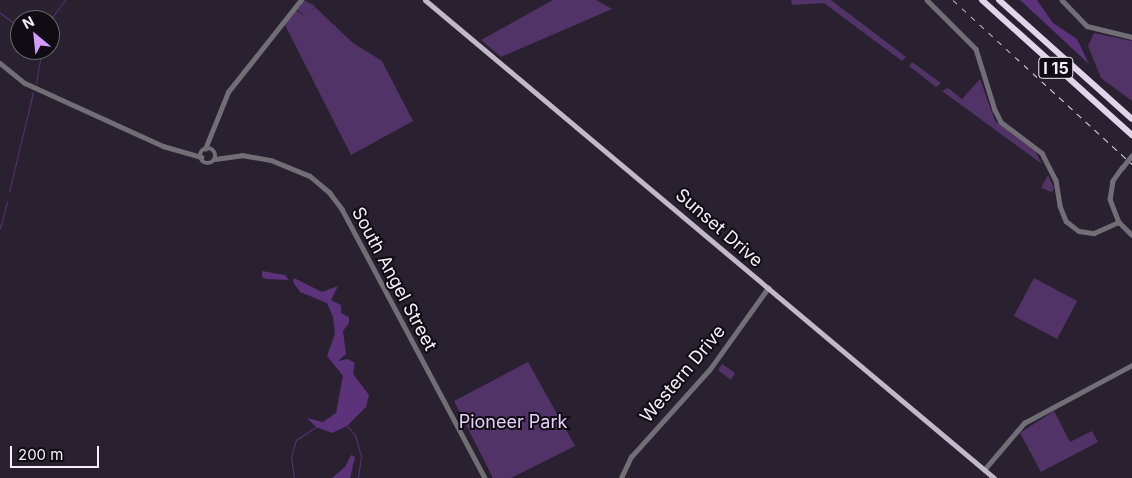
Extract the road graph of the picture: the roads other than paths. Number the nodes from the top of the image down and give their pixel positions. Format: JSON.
{"nodes":[{"id":1,"x":301,"y":0,"type":"edge"},
{"id":2,"x":425,"y":0,"type":"edge"},
{"id":3,"x":927,"y":0,"type":"edge"},
{"id":4,"x":982,"y":0,"type":"edge"},
{"id":5,"x":999,"y":0,"type":"edge"},
{"id":6,"x":1062,"y":0,"type":"edge"},
{"id":7,"x":1132,"y":37,"type":"edge"},
{"id":8,"x":0,"y":63,"type":"edge"},
{"id":9,"x":1132,"y":119,"type":"edge"},
{"id":10,"x":1132,"y":135,"type":"edge"},
{"id":11,"x":212,"y":138,"type":"junction"},
{"id":12,"x":204,"y":150,"type":"junction"},
{"id":13,"x":215,"y":152,"type":"junction"},
{"id":14,"x":191,"y":153,"type":"junction"},
{"id":15,"x":1132,"y":154,"type":"edge"},
{"id":16,"x":227,"y":156,"type":"junction"},
{"id":17,"x":201,"y":157,"type":"junction"},
{"id":18,"x":215,"y":160,"type":"junction"},
{"id":19,"x":1119,"y":222,"type":"junction"},
{"id":20,"x":1132,"y":235,"type":"edge"},
{"id":21,"x":768,"y":288,"type":"junction"},
{"id":22,"x":1132,"y":365,"type":"edge"},
{"id":23,"x":984,"y":470,"type":"junction"},
{"id":24,"x":485,"y":478,"type":"edge"},
{"id":25,"x":621,"y":478,"type":"edge"},
{"id":26,"x":994,"y":478,"type":"edge"}],
"edges":[{"from":1,"to":11,"type":"street"},
{"from":2,"to":21,"type":"main road","name":"Sunset Drive"},
{"from":3,"to":19,"type":"street"},
{"from":4,"to":10,"type":"highway","number":"I 15"},
{"from":5,"to":9,"type":"highway","number":"I 15"},
{"from":6,"to":7,"type":"street"},
{"from":8,"to":14,"type":"street"},
{"from":11,"to":12,"type":"street"},
{"from":11,"to":13,"type":"street"},
{"from":12,"to":13,"type":"street","name":"South Angel Street"},
{"from":12,"to":14,"type":"street"},
{"from":12,"to":17,"type":"street"},
{"from":13,"to":16,"type":"street","name":"South Angel Street"},
{"from":13,"to":18,"type":"street"},
{"from":14,"to":17,"type":"street"},
{"from":15,"to":19,"type":"street","bridge":true},
{"from":16,"to":18,"type":"street","name":"South Angel Street"},
{"from":16,"to":24,"type":"street","name":"South Angel Street"},
{"from":17,"to":18,"type":"street"},
{"from":19,"to":20,"type":"street"},
{"from":21,"to":23,"type":"main road","name":"Sunset Drive"},
{"from":21,"to":25,"type":"street","name":"Western Drive"},
{"from":22,"to":23,"type":"street"},
{"from":23,"to":26,"type":"main road","name":"Sunset Drive"}]}
